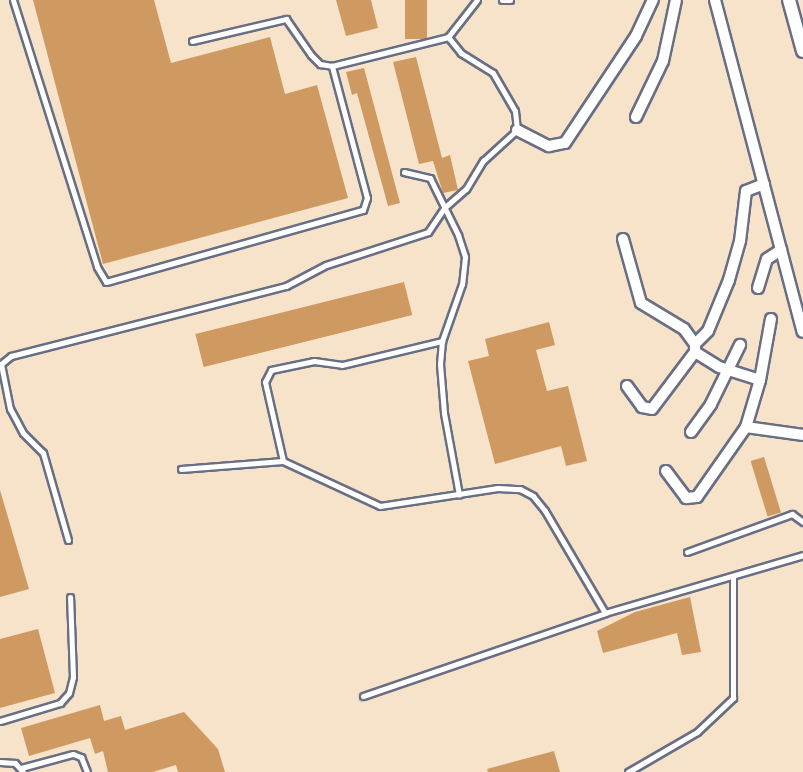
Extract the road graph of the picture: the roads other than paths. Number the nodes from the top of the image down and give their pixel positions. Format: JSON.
{"nodes":[{"id":1,"x":13,"y":0,"type":"edge"},
{"id":2,"x":477,"y":0,"type":"edge"},
{"id":3,"x":502,"y":0,"type":"edge"},
{"id":4,"x":510,"y":0,"type":"edge"},
{"id":5,"x":653,"y":0,"type":"edge"},
{"id":6,"x":676,"y":0,"type":"edge"},
{"id":7,"x":715,"y":0,"type":"edge"},
{"id":8,"x":789,"y":0,"type":"edge"},
{"id":9,"x":448,"y":37,"type":"junction"},
{"id":10,"x":192,"y":41,"type":"dead end"},
{"id":11,"x":803,"y":51,"type":"edge"},
{"id":12,"x":332,"y":66,"type":"junction"},
{"id":13,"x":636,"y":117,"type":"dead end"},
{"id":14,"x":517,"y":130,"type":"junction"},
{"id":15,"x":404,"y":172,"type":"dead end"},
{"id":16,"x":764,"y":184,"type":"junction"},
{"id":17,"x":444,"y":208,"type":"junction"},
{"id":18,"x":623,"y":238,"type":"dead end"},
{"id":19,"x":782,"y":250,"type":"junction"},
{"id":20,"x":758,"y":288,"type":"dead end"},
{"id":21,"x":771,"y":319,"type":"dead end"},
{"id":22,"x":803,"y":332,"type":"edge"},
{"id":23,"x":442,"y":341,"type":"junction"},
{"id":24,"x":740,"y":345,"type":"dead end"},
{"id":25,"x":695,"y":348,"type":"junction"},
{"id":26,"x":729,"y":370,"type":"junction"},
{"id":27,"x":760,"y":380,"type":"junction"},
{"id":28,"x":627,"y":386,"type":"dead end"},
{"id":29,"x":746,"y":427,"type":"junction"},
{"id":30,"x":691,"y":432,"type":"dead end"},
{"id":31,"x":803,"y":435,"type":"edge"},
{"id":32,"x":283,"y":461,"type":"junction"},
{"id":33,"x":181,"y":470,"type":"dead end"},
{"id":34,"x":666,"y":471,"type":"dead end"},
{"id":35,"x":459,"y":495,"type":"junction"},
{"id":36,"x":803,"y":522,"type":"edge"},
{"id":37,"x":68,"y":540,"type":"dead end"},
{"id":38,"x":687,"y":552,"type":"dead end"},
{"id":39,"x":803,"y":555,"type":"edge"},
{"id":40,"x":733,"y":576,"type":"junction"},
{"id":41,"x":70,"y":597,"type":"dead end"},
{"id":42,"x":605,"y":613,"type":"junction"},
{"id":43,"x":363,"y":696,"type":"dead end"},
{"id":44,"x":0,"y":721,"type":"edge"},
{"id":45,"x":0,"y":762,"type":"edge"},
{"id":46,"x":22,"y":770,"type":"edge"},
{"id":47,"x":87,"y":772,"type":"edge"},
{"id":48,"x":628,"y":772,"type":"edge"}],
"edges":[{"from":1,"to":12,"type":"lane"},
{"from":2,"to":9,"type":"lane"},
{"from":3,"to":4,"type":"lane"},
{"from":5,"to":14,"type":"street"},
{"from":6,"to":13,"type":"street"},
{"from":7,"to":16,"type":"street"},
{"from":8,"to":11,"type":"street"},
{"from":9,"to":12,"type":"lane"},
{"from":9,"to":14,"type":"lane"},
{"from":10,"to":12,"type":"lane"},
{"from":14,"to":17,"type":"lane"},
{"from":15,"to":17,"type":"lane"},
{"from":16,"to":19,"type":"street"},
{"from":16,"to":25,"type":"street"},
{"from":17,"to":23,"type":"lane"},
{"from":17,"to":37,"type":"lane"},
{"from":18,"to":25,"type":"street"},
{"from":19,"to":20,"type":"street"},
{"from":19,"to":22,"type":"street"},
{"from":21,"to":27,"type":"street"},
{"from":23,"to":32,"type":"lane"},
{"from":23,"to":35,"type":"lane"},
{"from":24,"to":26,"type":"street"},
{"from":25,"to":26,"type":"street"},
{"from":25,"to":28,"type":"street"},
{"from":26,"to":27,"type":"street"},
{"from":26,"to":30,"type":"street"},
{"from":27,"to":29,"type":"street"},
{"from":29,"to":31,"type":"street"},
{"from":29,"to":34,"type":"street"},
{"from":32,"to":33,"type":"lane"},
{"from":32,"to":35,"type":"lane"},
{"from":35,"to":42,"type":"lane"},
{"from":36,"to":38,"type":"lane"},
{"from":39,"to":40,"type":"lane"},
{"from":40,"to":42,"type":"lane"},
{"from":40,"to":48,"type":"lane"},
{"from":41,"to":44,"type":"lane"},
{"from":42,"to":43,"type":"lane"},
{"from":45,"to":46,"type":"lane"},
{"from":46,"to":47,"type":"lane"}]}
